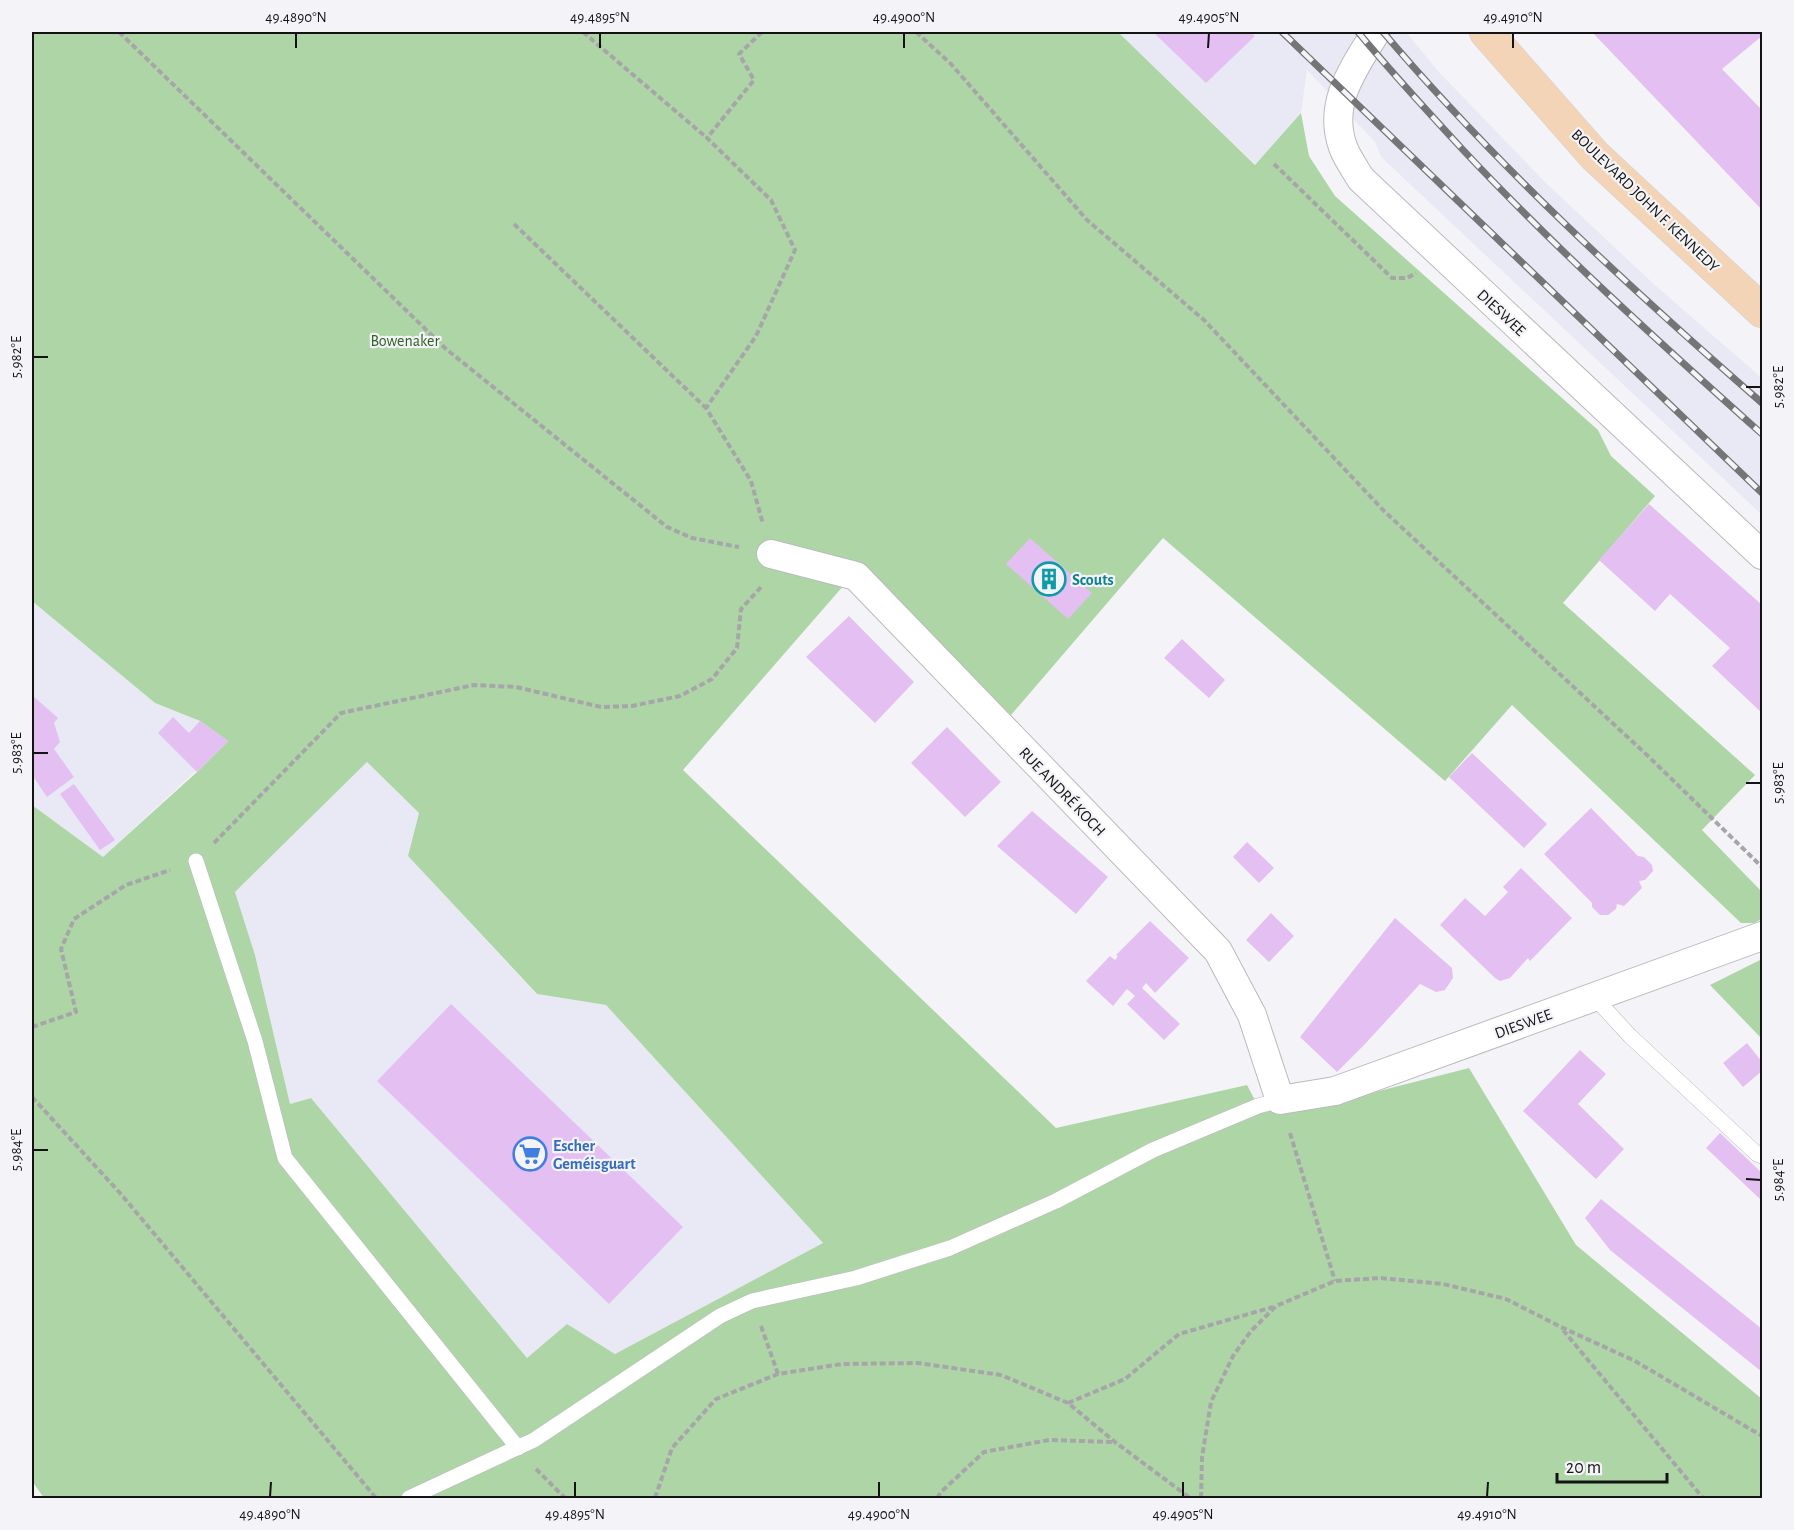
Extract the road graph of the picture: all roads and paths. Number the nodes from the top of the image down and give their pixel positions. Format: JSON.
{"nodes":[{"id":1,"x":118,"y":32,"type":"edge"},
{"id":2,"x":583,"y":32,"type":"edge"},
{"id":3,"x":762,"y":32,"type":"edge"},
{"id":4,"x":916,"y":32,"type":"edge"},
{"id":5,"x":1376,"y":32,"type":"edge"},
{"id":6,"x":1486,"y":32,"type":"edge"},
{"id":7,"x":707,"y":138,"type":"junction"},
{"id":8,"x":1274,"y":164,"type":"dead end"},
{"id":9,"x":514,"y":224,"type":"dead end"},
{"id":10,"x":1437,"y":251,"type":"junction"},
{"id":11,"x":1762,"y":311,"type":"edge"},
{"id":12,"x":706,"y":408,"type":"junction"},
{"id":13,"x":771,"y":554,"type":"junction"},
{"id":14,"x":1762,"y":555,"type":"edge"},
{"id":15,"x":196,"y":861,"type":"junction"},
{"id":16,"x":1762,"y":867,"type":"edge"},
{"id":17,"x":1762,"y":936,"type":"edge"},
{"id":18,"x":1594,"y":998,"type":"junction"},
{"id":19,"x":32,"y":1027,"type":"edge"},
{"id":20,"x":32,"y":1097,"type":"edge"},
{"id":21,"x":1280,"y":1100,"type":"junction"},
{"id":22,"x":1762,"y":1156,"type":"edge"},
{"id":23,"x":1335,"y":1281,"type":"junction"},
{"id":24,"x":752,"y":1301,"type":"junction"},
{"id":25,"x":1276,"y":1306,"type":"junction"},
{"id":26,"x":1561,"y":1327,"type":"junction"},
{"id":27,"x":778,"y":1374,"type":"junction"},
{"id":28,"x":1068,"y":1403,"type":"junction"},
{"id":29,"x":1762,"y":1436,"type":"edge"},
{"id":30,"x":1115,"y":1442,"type":"junction"},
{"id":31,"x":518,"y":1448,"type":"junction"},
{"id":32,"x":376,"y":1498,"type":"edge"},
{"id":33,"x":410,"y":1498,"type":"edge"},
{"id":34,"x":565,"y":1498,"type":"edge"},
{"id":35,"x":655,"y":1498,"type":"edge"},
{"id":36,"x":937,"y":1498,"type":"edge"},
{"id":37,"x":1190,"y":1498,"type":"edge"},
{"id":38,"x":1201,"y":1498,"type":"edge"},
{"id":39,"x":1703,"y":1498,"type":"edge"}],
"edges":[{"from":1,"to":13,"type":"path"},
{"from":2,"to":7,"type":"path"},
{"from":3,"to":7,"type":"path"},
{"from":4,"to":16,"type":"path"},
{"from":5,"to":10,"type":"street","name":"DIESWEE"},
{"from":6,"to":11,"type":"main road","name":"BOULEVARD JOHN F. KENNEDY"},
{"from":7,"to":12,"type":"path"},
{"from":8,"to":10,"type":"path"},
{"from":9,"to":12,"type":"path"},
{"from":10,"to":14,"type":"street","name":"DIESWEE"},
{"from":12,"to":13,"type":"path"},
{"from":13,"to":15,"type":"path"},
{"from":13,"to":21,"type":"street","name":"RUE ANDRÉ KOCH"},
{"from":15,"to":19,"type":"path"},
{"from":15,"to":31,"type":"lane"},
{"from":17,"to":18,"type":"street","name":"DIESWEE"},
{"from":18,"to":21,"type":"street","name":"DIESWEE"},
{"from":18,"to":22,"type":"lane"},
{"from":20,"to":32,"type":"path"},
{"from":21,"to":23,"type":"path"},
{"from":21,"to":24,"type":"lane"},
{"from":23,"to":25,"type":"path"},
{"from":23,"to":26,"type":"path"},
{"from":24,"to":27,"type":"path"},
{"from":24,"to":31,"type":"lane"},
{"from":25,"to":28,"type":"path"},
{"from":25,"to":38,"type":"path"},
{"from":26,"to":29,"type":"path"},
{"from":26,"to":39,"type":"path"},
{"from":27,"to":28,"type":"path"},
{"from":27,"to":35,"type":"path"},
{"from":28,"to":30,"type":"path"},
{"from":30,"to":36,"type":"path"},
{"from":30,"to":37,"type":"path"},
{"from":31,"to":33,"type":"lane"},
{"from":31,"to":34,"type":"path"}]}
